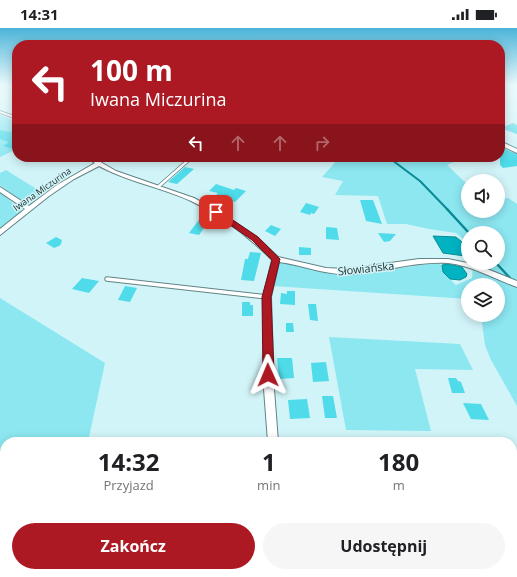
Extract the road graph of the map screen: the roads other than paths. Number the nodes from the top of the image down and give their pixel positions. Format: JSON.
{"nodes":[{"id":1,"x":0,"y":112,"type":"edge"},
{"id":2,"x":12,"y":116,"type":"edge"},
{"id":3,"x":505,"y":145,"type":"edge"},
{"id":4,"x":517,"y":151,"type":"edge"},
{"id":5,"x":95,"y":162,"type":"edge"},
{"id":6,"x":186,"y":162,"type":"edge"},
{"id":7,"x":98,"y":164,"type":"junction"},
{"id":8,"x":158,"y":187,"type":"junction"},
{"id":9,"x":0,"y":189,"type":"edge"},
{"id":10,"x":28,"y":208,"type":"junction"},
{"id":11,"x":0,"y":233,"type":"edge"},
{"id":12,"x":276,"y":259,"type":"junction"},
{"id":13,"x":108,"y":279,"type":"dead end"},
{"id":14,"x":517,"y":284,"type":"edge"},
{"id":15,"x":267,"y":297,"type":"junction"},
{"id":16,"x":273,"y":437,"type":"edge"}],
"edges":[{"from":1,"to":2,"type":"street"},
{"from":3,"to":4,"type":"street"},
{"from":5,"to":7,"type":"street"},
{"from":6,"to":8,"type":"lane"},
{"from":7,"to":8,"type":"street"},
{"from":7,"to":10,"type":"street","name":"Iwana Miczurina"},
{"from":8,"to":12,"type":"street"},
{"from":9,"to":10,"type":"street"},
{"from":10,"to":11,"type":"street","name":"Iwana Miczurina"},
{"from":12,"to":14,"type":"street","name":"Słowiańska"},
{"from":12,"to":15,"type":"street"},
{"from":13,"to":15,"type":"lane"},
{"from":15,"to":16,"type":"street"}]}
